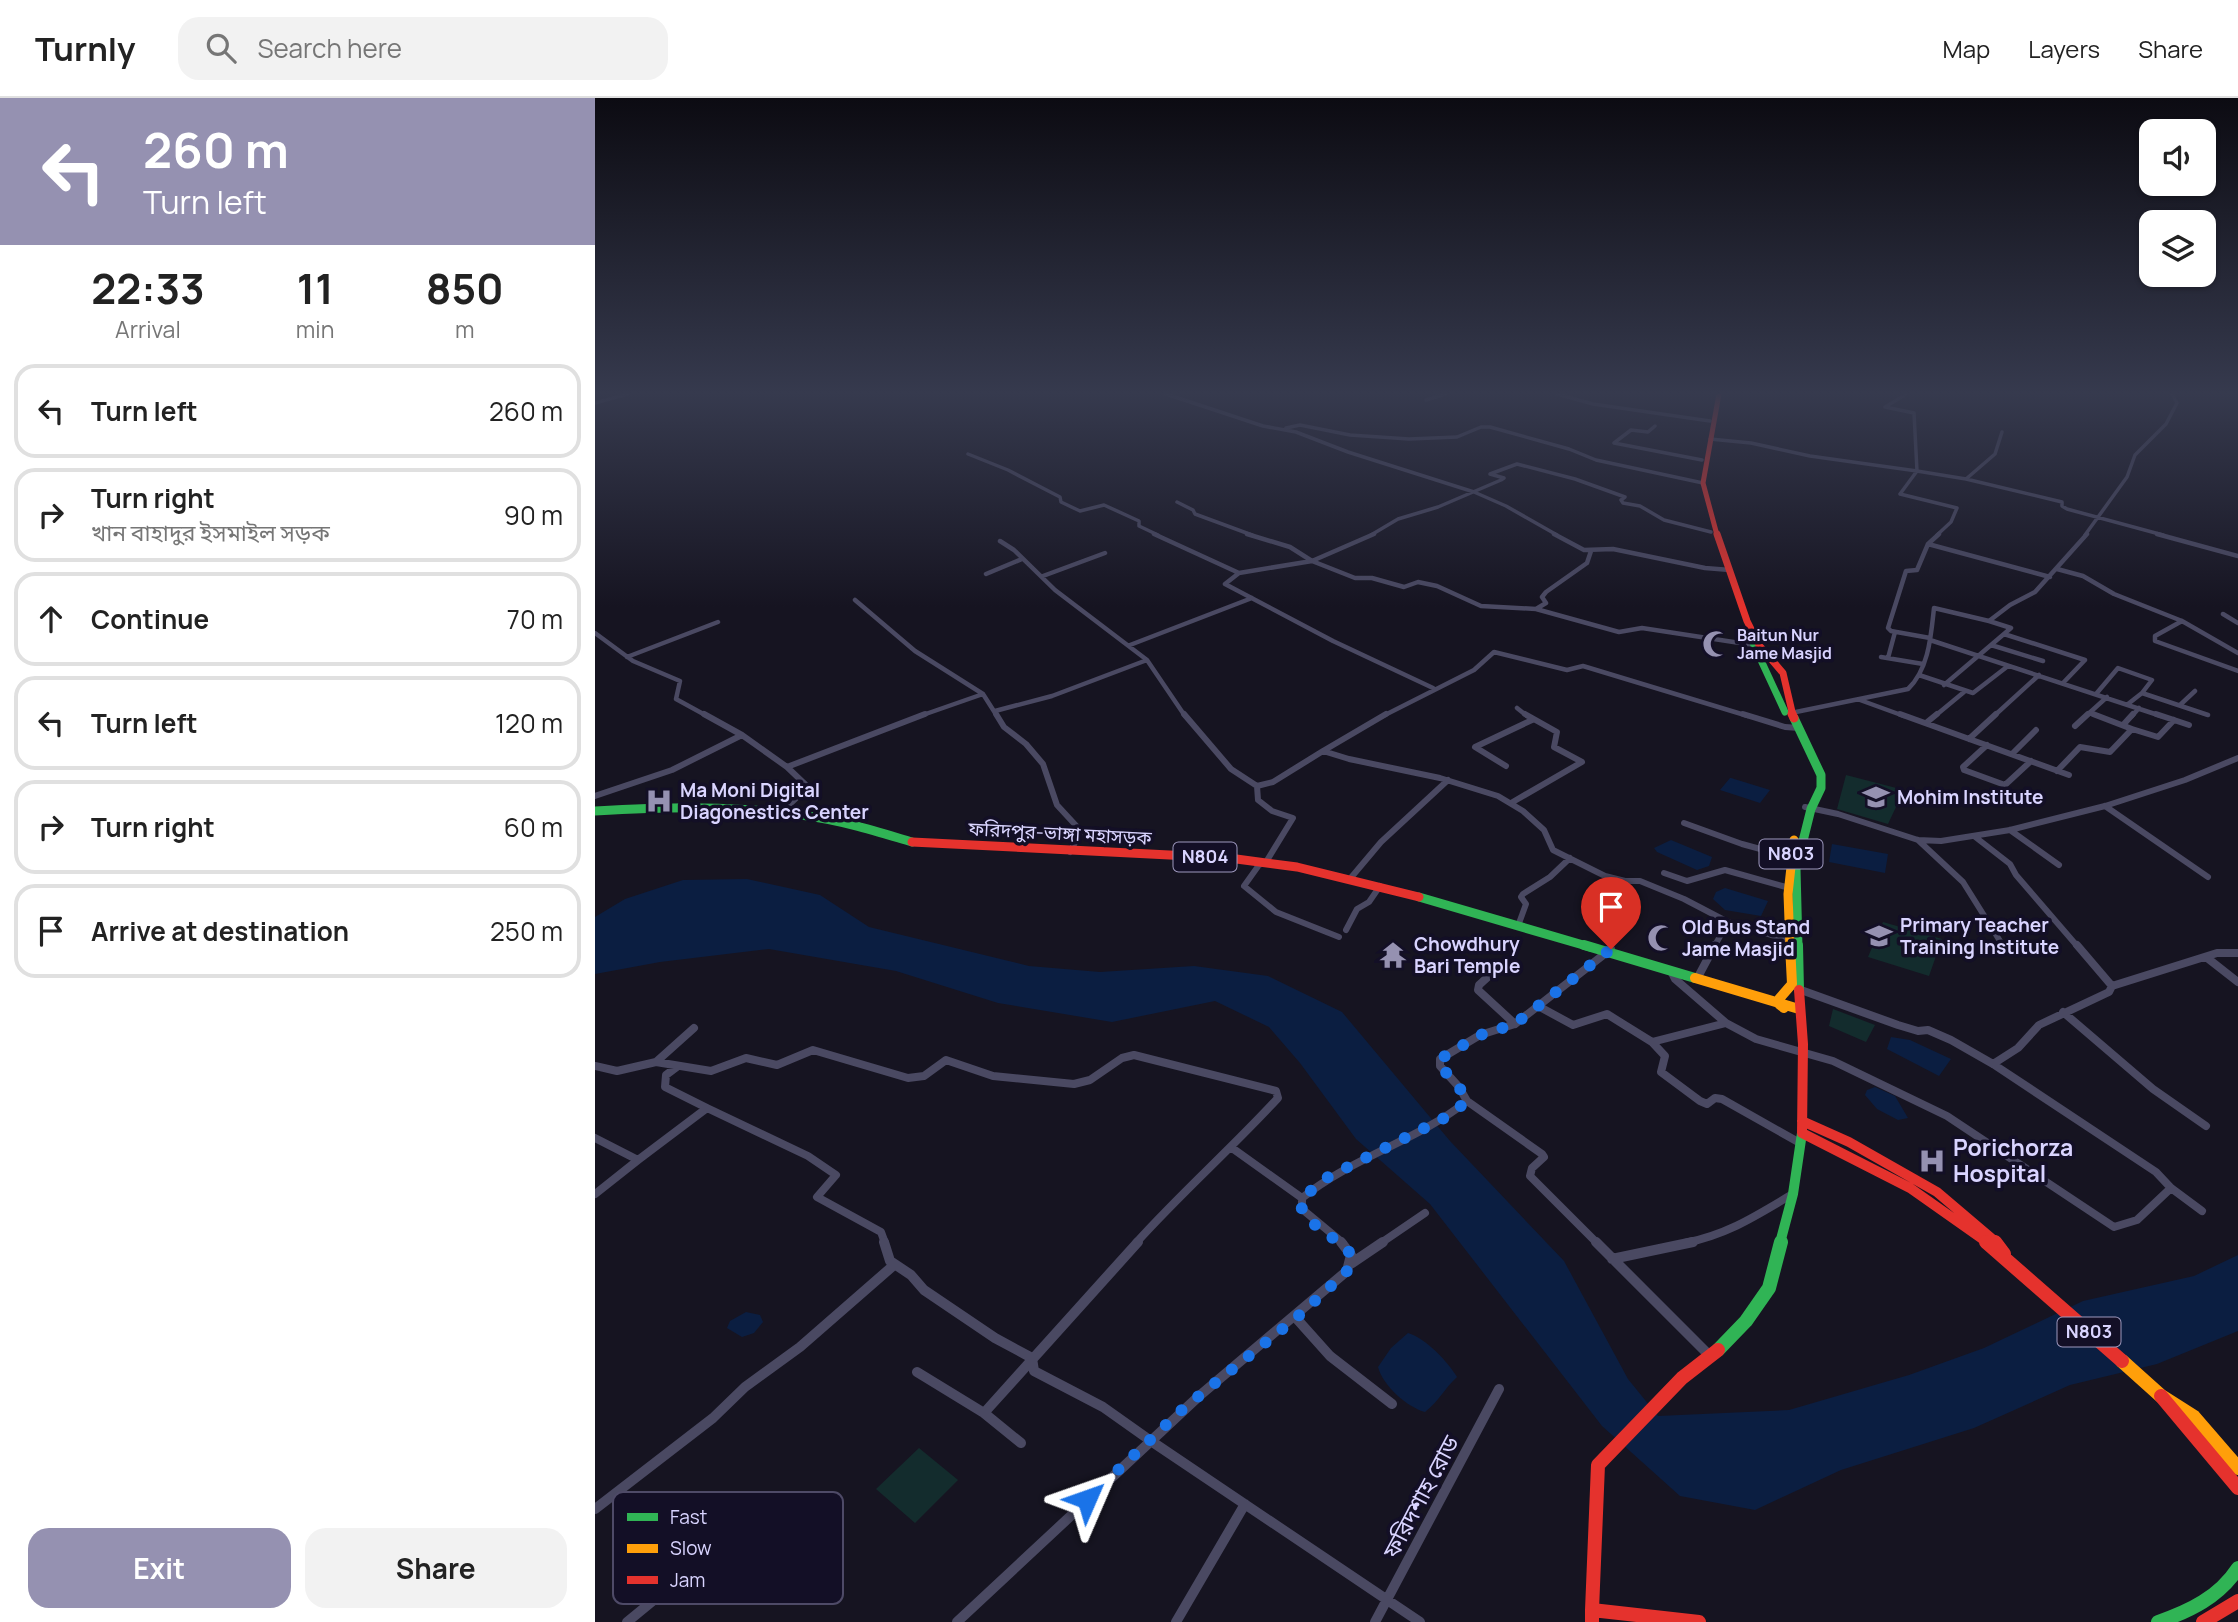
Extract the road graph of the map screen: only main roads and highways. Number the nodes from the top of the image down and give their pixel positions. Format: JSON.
{"nodes":[{"id":1,"x":1702,"y":465,"type":"edge"},
{"id":2,"x":1703,"y":465,"type":"edge"},
{"id":3,"x":1702,"y":471,"type":"junction"},
{"id":4,"x":1705,"y":504,"type":"junction"},
{"id":5,"x":1719,"y":548,"type":"junction"},
{"id":6,"x":1754,"y":640,"type":"junction"},
{"id":7,"x":1789,"y":713,"type":"junction"},
{"id":8,"x":1808,"y":808,"type":"junction"},
{"id":9,"x":595,"y":809,"type":"edge"},
{"id":10,"x":1351,"y":877,"type":"junction"},
{"id":11,"x":1403,"y":889,"type":"junction"},
{"id":12,"x":1796,"y":941,"type":"junction"},
{"id":13,"x":1610,"y":951,"type":"junction"},
{"id":14,"x":1720,"y":984,"type":"junction"},
{"id":15,"x":1779,"y":1000,"type":"junction"},
{"id":16,"x":1800,"y":1005,"type":"junction"},
{"id":17,"x":1801,"y":1051,"type":"junction"},
{"id":18,"x":1802,"y":1121,"type":"junction"},
{"id":19,"x":1801,"y":1138,"type":"junction"},
{"id":20,"x":2008,"y":1260,"type":"junction"},
{"id":21,"x":2161,"y":1395,"type":"junction"},
{"id":22,"x":2238,"y":1468,"type":"edge"},
{"id":23,"x":2238,"y":1488,"type":"edge"},
{"id":24,"x":2238,"y":1568,"type":"edge"},
{"id":25,"x":2238,"y":1600,"type":"edge"},
{"id":26,"x":1593,"y":1611,"type":"junction"},
{"id":27,"x":1592,"y":1622,"type":"edge"},
{"id":28,"x":1699,"y":1622,"type":"edge"},
{"id":29,"x":2158,"y":1622,"type":"edge"},
{"id":30,"x":2203,"y":1622,"type":"edge"}],
"edges":[{"from":1,"to":3,"type":"main road","number":"N803"},
{"from":2,"to":3,"type":"main road","number":"N803"},
{"from":3,"to":4,"type":"main road","number":"N803"},
{"from":4,"to":5,"type":"main road","number":"N803"},
{"from":4,"to":5,"type":"main road","number":"N803"},
{"from":5,"to":6,"type":"main road","number":"N803"},
{"from":6,"to":7,"type":"main road","number":"N803"},
{"from":6,"to":7,"type":"main road","number":"N803"},
{"from":7,"to":8,"type":"main road","number":"N803"},
{"from":8,"to":12,"type":"main road","number":"N803"},
{"from":8,"to":12,"type":"main road","number":"N803"},
{"from":9,"to":10,"type":"main road","name":"ফরিদপুর-ভাঙ্গা মহাসড়ক","number":"N804"},
{"from":10,"to":11,"type":"main road","name":"ফরিদপুর-ভাঙ্গা মহাসড়ক","number":"N804"},
{"from":10,"to":11,"type":"main road","name":"ফরিদপুর-ভাঙ্গা মহাসড়ক","number":"N804"},
{"from":11,"to":13,"type":"main road","name":"ফরিদপুর-ভাঙ্গা মহাসড়ক","number":"N804"},
{"from":12,"to":15,"type":"main road","number":"N803"},
{"from":12,"to":16,"type":"main road","number":"N803"},
{"from":13,"to":14,"type":"main road","name":"ফরিদপুর-ভাঙ্গা মহাসড়ক","number":"N804"},
{"from":13,"to":14,"type":"main road","name":"ফরিদপুর-ভাঙ্গা মহাসড়ক","number":"N804"},
{"from":14,"to":15,"type":"main road","name":"ফরিদপুর-ভাঙ্গা মহাসড়ক","number":"N804"},
{"from":15,"to":16,"type":"main road","name":"ফরিদপুর-ভাঙ্গা মহাসড়ক","number":"N804"},
{"from":15,"to":17,"type":"main road","number":"N803"},
{"from":16,"to":17,"type":"main road","number":"N803"},
{"from":17,"to":18,"type":"main road","number":"N803"},
{"from":18,"to":19,"type":"main road","number":"N803"},
{"from":18,"to":20,"type":"main road","number":"N803"},
{"from":19,"to":20,"type":"main road","number":"N803"},
{"from":19,"to":26,"type":"main road"},
{"from":20,"to":21,"type":"main road","number":"N803"},
{"from":21,"to":22,"type":"main road","number":"N803"},
{"from":21,"to":23,"type":"main road","number":"N803"},
{"from":24,"to":29,"type":"main road"},
{"from":25,"to":30,"type":"main road"},
{"from":26,"to":27,"type":"main road"},
{"from":26,"to":28,"type":"main road"}]}
